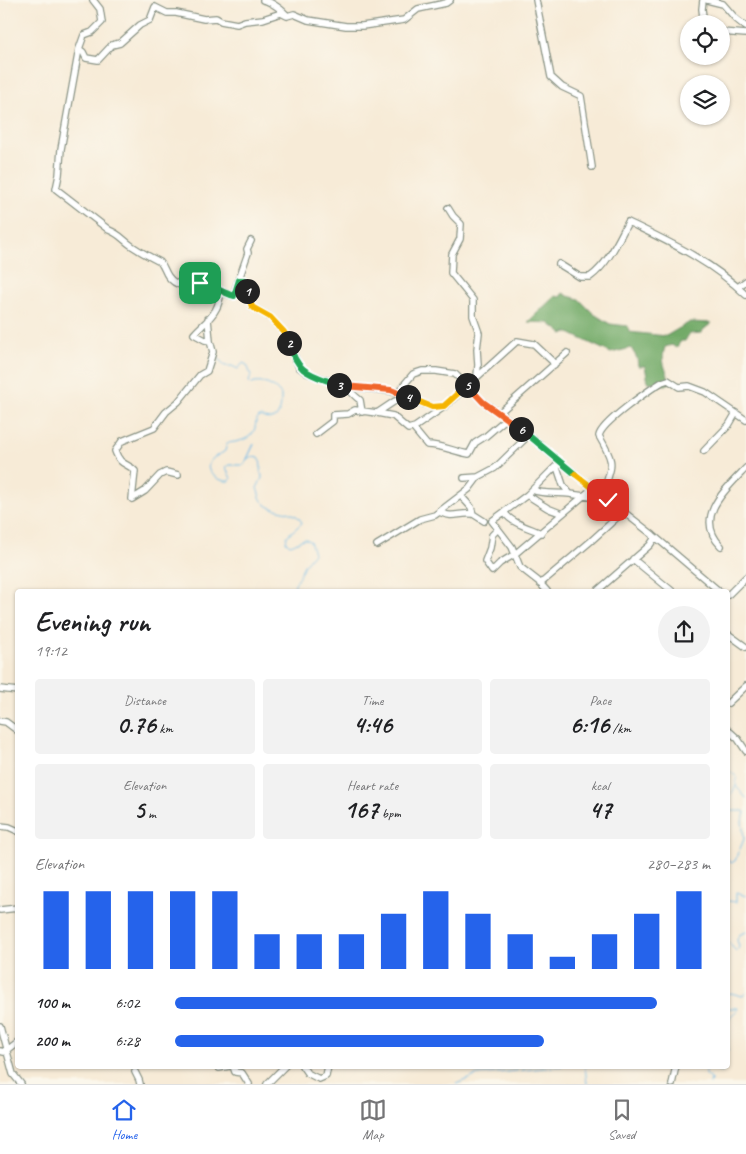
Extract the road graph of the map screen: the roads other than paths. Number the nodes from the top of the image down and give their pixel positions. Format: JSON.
{"nodes":[{"id":1,"x":93,"y":0,"type":"edge"},
{"id":2,"x":263,"y":0,"type":"edge"},
{"id":3,"x":450,"y":0,"type":"edge"},
{"id":4,"x":536,"y":0,"type":"edge"},
{"id":5,"x":705,"y":0,"type":"edge"},
{"id":6,"x":724,"y":2,"type":"edge"},
{"id":7,"x":703,"y":15,"type":"edge"},
{"id":8,"x":287,"y":16,"type":"junction"},
{"id":9,"x":746,"y":28,"type":"edge"},
{"id":10,"x":730,"y":33,"type":"edge"},
{"id":11,"x":746,"y":34,"type":"edge"},
{"id":12,"x":79,"y":49,"type":"junction"},
{"id":13,"x":592,"y":167,"type":"dead end"},
{"id":14,"x":448,"y":208,"type":"dead end"},
{"id":15,"x":251,"y":241,"type":"dead end"},
{"id":16,"x":559,"y":264,"type":"dead end"},
{"id":17,"x":239,"y":280,"type":"junction"},
{"id":18,"x":746,"y":281,"type":"edge"},
{"id":19,"x":738,"y":287,"type":"junction"},
{"id":20,"x":221,"y":292,"type":"junction"},
{"id":21,"x":746,"y":295,"type":"edge"},
{"id":22,"x":208,"y":319,"type":"junction"},
{"id":23,"x":210,"y":341,"type":"junction"},
{"id":24,"x":567,"y":353,"type":"dead end"},
{"id":25,"x":554,"y":366,"type":"junction"},
{"id":26,"x":477,"y":376,"type":"junction"},
{"id":27,"x":467,"y":385,"type":"junction"},
{"id":28,"x":344,"y":386,"type":"junction"},
{"id":29,"x":397,"y":393,"type":"junction"},
{"id":30,"x":415,"y":400,"type":"junction"},
{"id":31,"x":444,"y":406,"type":"junction"},
{"id":32,"x":362,"y":412,"type":"junction"},
{"id":33,"x":377,"y":413,"type":"junction"},
{"id":34,"x":499,"y":413,"type":"junction"},
{"id":35,"x":736,"y":413,"type":"junction"},
{"id":36,"x":507,"y":418,"type":"junction"},
{"id":37,"x":746,"y":420,"type":"edge"},
{"id":38,"x":413,"y":428,"type":"junction"},
{"id":39,"x":316,"y":434,"type":"dead end"},
{"id":40,"x":529,"y":435,"type":"junction"},
{"id":41,"x":704,"y":452,"type":"dead end"},
{"id":42,"x":558,"y":465,"type":"junction"},
{"id":43,"x":746,"y":468,"type":"edge"},
{"id":44,"x":178,"y":475,"type":"dead end"},
{"id":45,"x":478,"y":477,"type":"junction"},
{"id":46,"x":464,"y":478,"type":"dead end"},
{"id":47,"x":593,"y":488,"type":"junction"},
{"id":48,"x":532,"y":490,"type":"junction"},
{"id":49,"x":570,"y":494,"type":"junction"},
{"id":50,"x":527,"y":495,"type":"junction"},
{"id":51,"x":603,"y":495,"type":"junction"},
{"id":52,"x":460,"y":496,"type":"junction"},
{"id":53,"x":583,"y":496,"type":"junction"},
{"id":54,"x":608,"y":500,"type":"junction"},
{"id":55,"x":439,"y":512,"type":"junction"},
{"id":56,"x":623,"y":512,"type":"junction"},
{"id":57,"x":504,"y":513,"type":"junction"},
{"id":58,"x":474,"y":514,"type":"junction"},
{"id":59,"x":562,"y":514,"type":"junction"},
{"id":60,"x":484,"y":521,"type":"dead end"},
{"id":61,"x":498,"y":528,"type":"junction"},
{"id":62,"x":540,"y":533,"type":"junction"},
{"id":63,"x":653,"y":536,"type":"junction"},
{"id":64,"x":377,"y":545,"type":"dead end"},
{"id":65,"x":721,"y":546,"type":"dead end"},
{"id":66,"x":516,"y":554,"type":"junction"},
{"id":67,"x":633,"y":559,"type":"junction"},
{"id":68,"x":746,"y":577,"type":"edge"},
{"id":69,"x":540,"y":584,"type":"junction"},
{"id":70,"x":545,"y":589,"type":"edge"},
{"id":71,"x":599,"y":589,"type":"edge"},
{"id":72,"x":668,"y":589,"type":"edge"},
{"id":73,"x":717,"y":589,"type":"edge"},
{"id":74,"x":730,"y":593,"type":"edge"},
{"id":75,"x":730,"y":635,"type":"edge"},
{"id":76,"x":746,"y":647,"type":"edge"},
{"id":77,"x":746,"y":686,"type":"edge"},
{"id":78,"x":0,"y":689,"type":"edge"},
{"id":79,"x":15,"y":691,"type":"edge"},
{"id":80,"x":730,"y":701,"type":"edge"},
{"id":81,"x":0,"y":721,"type":"edge"},
{"id":82,"x":15,"y":729,"type":"edge"},
{"id":83,"x":730,"y":731,"type":"edge"},
{"id":84,"x":744,"y":740,"type":"edge"},
{"id":85,"x":746,"y":751,"type":"edge"},
{"id":86,"x":0,"y":826,"type":"edge"},
{"id":87,"x":15,"y":830,"type":"edge"},
{"id":88,"x":15,"y":908,"type":"edge"},
{"id":89,"x":0,"y":910,"type":"edge"},
{"id":90,"x":0,"y":1026,"type":"edge"},
{"id":91,"x":15,"y":1043,"type":"edge"},
{"id":92,"x":7,"y":1050,"type":"junction"},
{"id":93,"x":0,"y":1051,"type":"edge"},
{"id":94,"x":233,"y":1069,"type":"edge"},
{"id":95,"x":282,"y":1069,"type":"edge"},
{"id":96,"x":304,"y":1069,"type":"edge"},
{"id":97,"x":327,"y":1069,"type":"edge"},
{"id":98,"x":675,"y":1069,"type":"edge"},
{"id":99,"x":135,"y":1072,"type":"dead end"},
{"id":100,"x":21,"y":1084,"type":"edge"},
{"id":101,"x":140,"y":1084,"type":"edge"},
{"id":102,"x":249,"y":1084,"type":"edge"},
{"id":103,"x":267,"y":1084,"type":"edge"},
{"id":104,"x":672,"y":1084,"type":"edge"}],
"edges":[{"from":1,"to":12,"type":"street"},
{"from":2,"to":8,"type":"street"},
{"from":3,"to":8,"type":"street"},
{"from":4,"to":13,"type":"street"},
{"from":5,"to":6,"type":"street"},
{"from":5,"to":7,"type":"street"},
{"from":6,"to":9,"type":"street"},
{"from":8,"to":12,"type":"street"},
{"from":10,"to":11,"type":"street"},
{"from":12,"to":20,"type":"street"},
{"from":14,"to":26,"type":"street"},
{"from":15,"to":17,"type":"street"},
{"from":16,"to":19,"type":"street"},
{"from":17,"to":20,"type":"street"},
{"from":17,"to":28,"type":"street"},
{"from":18,"to":19,"type":"street"},
{"from":19,"to":21,"type":"street"},
{"from":20,"to":22,"type":"street"},
{"from":22,"to":23,"type":"street"},
{"from":22,"to":23,"type":"street"},
{"from":23,"to":44,"type":"street"},
{"from":24,"to":25,"type":"street"},
{"from":25,"to":26,"type":"street"},
{"from":25,"to":34,"type":"street"},
{"from":26,"to":27,"type":"street"},
{"from":27,"to":29,"type":"street"},
{"from":27,"to":31,"type":"street"},
{"from":27,"to":34,"type":"street"},
{"from":28,"to":29,"type":"street"},
{"from":28,"to":32,"type":"street"},
{"from":29,"to":30,"type":"street"},
{"from":30,"to":31,"type":"street"},
{"from":30,"to":33,"type":"street"},
{"from":31,"to":38,"type":"street"},
{"from":32,"to":33,"type":"street"},
{"from":32,"to":39,"type":"street"},
{"from":33,"to":38,"type":"street"},
{"from":34,"to":36,"type":"street"},
{"from":35,"to":37,"type":"street"},
{"from":35,"to":41,"type":"street"},
{"from":35,"to":51,"type":"street"},
{"from":36,"to":38,"type":"street"},
{"from":36,"to":40,"type":"street"},
{"from":40,"to":42,"type":"street"},
{"from":40,"to":45,"type":"street"},
{"from":42,"to":47,"type":"street"},
{"from":42,"to":48,"type":"street"},
{"from":42,"to":49,"type":"street"},
{"from":43,"to":65,"type":"street"},
{"from":45,"to":46,"type":"street"},
{"from":45,"to":52,"type":"street"},
{"from":47,"to":51,"type":"street"},
{"from":47,"to":53,"type":"street"},
{"from":48,"to":49,"type":"street"},
{"from":48,"to":50,"type":"street"},
{"from":49,"to":53,"type":"street"},
{"from":50,"to":57,"type":"street"},
{"from":50,"to":59,"type":"street"},
{"from":51,"to":54,"type":"street"},
{"from":52,"to":55,"type":"street"},
{"from":52,"to":58,"type":"street"},
{"from":53,"to":54,"type":"street"},
{"from":53,"to":59,"type":"street"},
{"from":54,"to":56,"type":"street"},
{"from":55,"to":58,"type":"street"},
{"from":55,"to":64,"type":"street"},
{"from":56,"to":63,"type":"street"},
{"from":56,"to":69,"type":"street"},
{"from":57,"to":61,"type":"street"},
{"from":57,"to":62,"type":"street"},
{"from":58,"to":60,"type":"street"},
{"from":59,"to":62,"type":"street"},
{"from":61,"to":66,"type":"street"},
{"from":61,"to":66,"type":"street"},
{"from":62,"to":66,"type":"street"},
{"from":63,"to":67,"type":"street"},
{"from":63,"to":73,"type":"street"},
{"from":66,"to":69,"type":"street"},
{"from":67,"to":71,"type":"street"},
{"from":67,"to":72,"type":"street"},
{"from":68,"to":74,"type":"street"},
{"from":69,"to":70,"type":"street"},
{"from":75,"to":76,"type":"street"},
{"from":77,"to":80,"type":"street"},
{"from":78,"to":79,"type":"street"},
{"from":81,"to":82,"type":"street"},
{"from":83,"to":84,"type":"street"},
{"from":84,"to":85,"type":"street"},
{"from":86,"to":87,"type":"street"},
{"from":88,"to":89,"type":"street"},
{"from":90,"to":92,"type":"street"},
{"from":91,"to":92,"type":"street"},
{"from":92,"to":93,"type":"street"},
{"from":92,"to":100,"type":"street"},
{"from":94,"to":102,"type":"street"},
{"from":95,"to":103,"type":"street"},
{"from":96,"to":97,"type":"street"},
{"from":98,"to":104,"type":"street"},
{"from":99,"to":101,"type":"street"}]}
